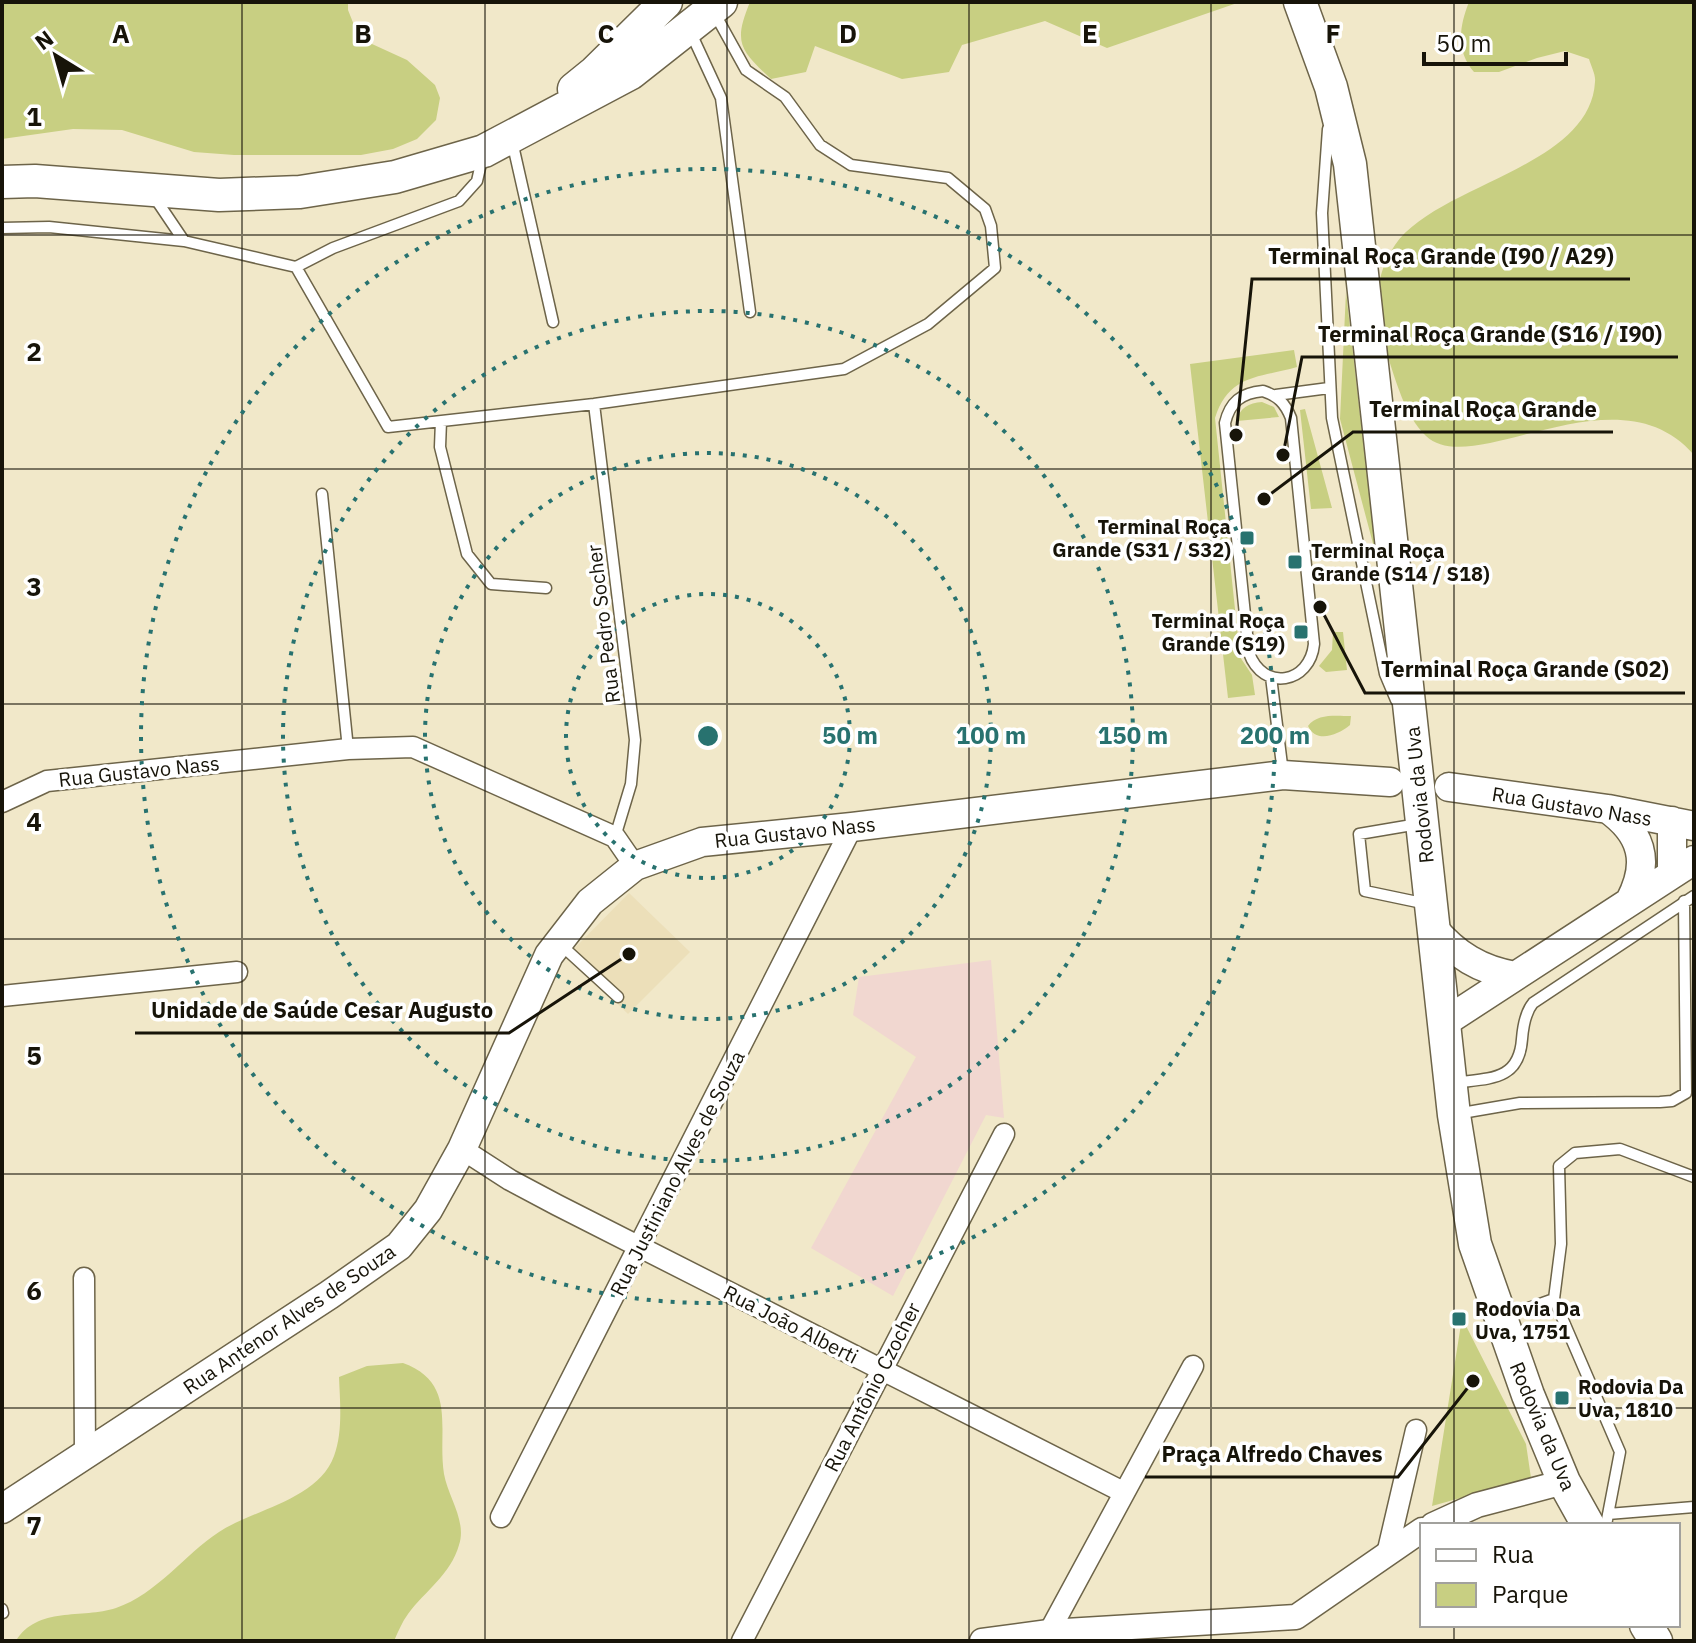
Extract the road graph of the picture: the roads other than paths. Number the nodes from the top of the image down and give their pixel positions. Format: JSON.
{"nodes":[{"id":1,"x":666,"y":2,"type":"edge"},
{"id":2,"x":1302,"y":3,"type":"edge"},
{"id":3,"x":708,"y":13,"type":"edge"},
{"id":4,"x":1331,"y":87,"type":"junction"},
{"id":5,"x":497,"y":144,"type":"junction"},
{"id":6,"x":2,"y":182,"type":"edge"},
{"id":7,"x":149,"y":190,"type":"junction"},
{"id":8,"x":2,"y":228,"type":"edge"},
{"id":9,"x":184,"y":241,"type":"junction"},
{"id":10,"x":296,"y":267,"type":"junction"},
{"id":11,"x":750,"y":312,"type":"dead end"},
{"id":12,"x":553,"y":322,"type":"dead end"},
{"id":13,"x":1329,"y":388,"type":"junction"},
{"id":14,"x":1276,"y":395,"type":"junction"},
{"id":15,"x":594,"y":404,"type":"junction"},
{"id":16,"x":441,"y":421,"type":"junction"},
{"id":17,"x":322,"y":494,"type":"dead end"},
{"id":18,"x":546,"y":588,"type":"dead end"},
{"id":19,"x":1271,"y":677,"type":"junction"},
{"id":20,"x":1413,"y":736,"type":"junction"},
{"id":21,"x":348,"y":749,"type":"junction"},
{"id":22,"x":1283,"y":775,"type":"junction"},
{"id":23,"x":1390,"y":782,"type":"dead end"},
{"id":24,"x":1449,"y":787,"type":"dead end"},
{"id":25,"x":2,"y":802,"type":"edge"},
{"id":26,"x":1608,"y":809,"type":"junction"},
{"id":27,"x":1423,"y":823,"type":"junction"},
{"id":28,"x":1683,"y":824,"type":"edge"},
{"id":29,"x":852,"y":827,"type":"junction"},
{"id":30,"x":615,"y":837,"type":"junction"},
{"id":31,"x":635,"y":866,"type":"junction"},
{"id":32,"x":1642,"y":867,"type":"junction"},
{"id":33,"x":1683,"y":867,"type":"edge"},
{"id":34,"x":1689,"y":898,"type":"edge"},
{"id":35,"x":1630,"y":901,"type":"junction"},
{"id":36,"x":1432,"y":916,"type":"junction"},
{"id":37,"x":559,"y":943,"type":"junction"},
{"id":38,"x":237,"y":972,"type":"dead end"},
{"id":39,"x":1515,"y":976,"type":"junction"},
{"id":40,"x":2,"y":996,"type":"edge"},
{"id":41,"x":618,"y":997,"type":"dead end"},
{"id":42,"x":1445,"y":1022,"type":"junction"},
{"id":43,"x":1452,"y":1099,"type":"junction"},
{"id":44,"x":1004,"y":1134,"type":"dead end"},
{"id":45,"x":462,"y":1149,"type":"junction"},
{"id":46,"x":1694,"y":1177,"type":"edge"},
{"id":47,"x":640,"y":1246,"type":"junction"},
{"id":48,"x":84,"y":1278,"type":"dead end"},
{"id":49,"x":1554,"y":1299,"type":"junction"},
{"id":50,"x":1500,"y":1319,"type":"junction"},
{"id":51,"x":1193,"y":1366,"type":"dead end"},
{"id":52,"x":880,"y":1370,"type":"junction"},
{"id":53,"x":1416,"y":1430,"type":"dead end"},
{"id":54,"x":85,"y":1455,"type":"junction"},
{"id":55,"x":1564,"y":1482,"type":"junction"},
{"id":56,"x":1123,"y":1492,"type":"junction"},
{"id":57,"x":1694,"y":1507,"type":"edge"},
{"id":58,"x":2,"y":1509,"type":"edge"},
{"id":59,"x":501,"y":1517,"type":"dead end"},
{"id":60,"x":1601,"y":1521,"type":"edge"},
{"id":61,"x":1437,"y":1523,"type":"edge"},
{"id":62,"x":1420,"y":1531,"type":"edge"},
{"id":63,"x":1387,"y":1554,"type":"junction"},
{"id":64,"x":1049,"y":1632,"type":"junction"},
{"id":65,"x":742,"y":1641,"type":"edge"},
{"id":66,"x":982,"y":1641,"type":"edge"}],
"edges":[{"from":1,"to":5,"type":"highway"},
{"from":2,"to":4,"type":"highway","name":"Rodovia da Uva"},
{"from":3,"to":5,"type":"highway"},
{"from":3,"to":11,"type":"lane"},
{"from":3,"to":15,"type":"lane"},
{"from":4,"to":13,"type":"lane"},
{"from":4,"to":20,"type":"highway","name":"Rodovia da Uva"},
{"from":5,"to":7,"type":"highway"},
{"from":5,"to":10,"type":"lane"},
{"from":5,"to":12,"type":"lane"},
{"from":6,"to":7,"type":"highway"},
{"from":7,"to":9,"type":"lane"},
{"from":8,"to":9,"type":"lane"},
{"from":9,"to":10,"type":"lane"},
{"from":10,"to":16,"type":"lane"},
{"from":13,"to":14,"type":"lane"},
{"from":13,"to":20,"type":"lane"},
{"from":14,"to":19,"type":"lane"},
{"from":14,"to":19,"type":"lane"},
{"from":15,"to":16,"type":"lane"},
{"from":15,"to":30,"type":"lane","name":"Rua Pedro Socher"},
{"from":16,"to":18,"type":"lane"},
{"from":17,"to":21,"type":"lane"},
{"from":19,"to":22,"type":"lane"},
{"from":20,"to":27,"type":"highway","name":"Rodovia da Uva"},
{"from":21,"to":25,"type":"street","name":"Rua Gustavo Nass"},
{"from":21,"to":30,"type":"street","name":"Rua Gustavo Nass"},
{"from":22,"to":23,"type":"main road","name":"Rua Gustavo Nass"},
{"from":22,"to":29,"type":"main road","name":"Rua Gustavo Nass"},
{"from":24,"to":26,"type":"main road","name":"Rua Gustavo Nass"},
{"from":26,"to":28,"type":"main road","name":"Rua Gustavo Nass"},
{"from":26,"to":32,"type":"main road"},
{"from":27,"to":36,"type":"highway","name":"Rodovia da Uva"},
{"from":27,"to":36,"type":"lane"},
{"from":28,"to":32,"type":"main road"},
{"from":28,"to":33,"type":"main road"},
{"from":29,"to":31,"type":"main road","name":"Rua Gustavo Nass"},
{"from":29,"to":47,"type":"street","name":"Rua Justiniano Alves de Souza"},
{"from":30,"to":31,"type":"street"},
{"from":31,"to":37,"type":"main road","name":"Rua Antenor Alves de Souza"},
{"from":32,"to":35,"type":"main road"},
{"from":33,"to":35,"type":"main road"},
{"from":34,"to":43,"type":"lane"},
{"from":34,"to":43,"type":"lane"},
{"from":35,"to":39,"type":"main road"},
{"from":36,"to":39,"type":"main road"},
{"from":36,"to":42,"type":"highway","name":"Rodovia da Uva"},
{"from":37,"to":41,"type":"lane"},
{"from":37,"to":45,"type":"main road","name":"Rua Antenor Alves de Souza"},
{"from":38,"to":40,"type":"street"},
{"from":39,"to":42,"type":"main road"},
{"from":42,"to":43,"type":"highway","name":"Rodovia da Uva"},
{"from":43,"to":50,"type":"highway","name":"Rodovia da Uva"},
{"from":44,"to":52,"type":"street","name":"Rua Antônio Czocher"},
{"from":45,"to":47,"type":"street","name":"Rua João Alberti"},
{"from":45,"to":54,"type":"main road","name":"Rua Antenor Alves de Souza"},
{"from":46,"to":49,"type":"lane"},
{"from":47,"to":52,"type":"street","name":"Rua João Alberti"},
{"from":47,"to":59,"type":"street","name":"Rua Justiniano Alves de Souza"},
{"from":48,"to":54,"type":"street"},
{"from":49,"to":50,"type":"lane"},
{"from":49,"to":60,"type":"lane"},
{"from":50,"to":55,"type":"highway","name":"Rodovia da Uva"},
{"from":51,"to":56,"type":"street"},
{"from":52,"to":56,"type":"street","name":"Rua João Alberti"},
{"from":52,"to":65,"type":"street","name":"Rua Antônio Czocher"},
{"from":53,"to":63,"type":"street"},
{"from":54,"to":58,"type":"main road","name":"Rua Antenor Alves de Souza"},
{"from":55,"to":60,"type":"highway","name":"Rodovia da Uva"},
{"from":55,"to":61,"type":"street"},
{"from":56,"to":64,"type":"street"},
{"from":57,"to":60,"type":"lane"},
{"from":62,"to":63,"type":"street"},
{"from":63,"to":64,"type":"street"},
{"from":64,"to":66,"type":"street"}]}
